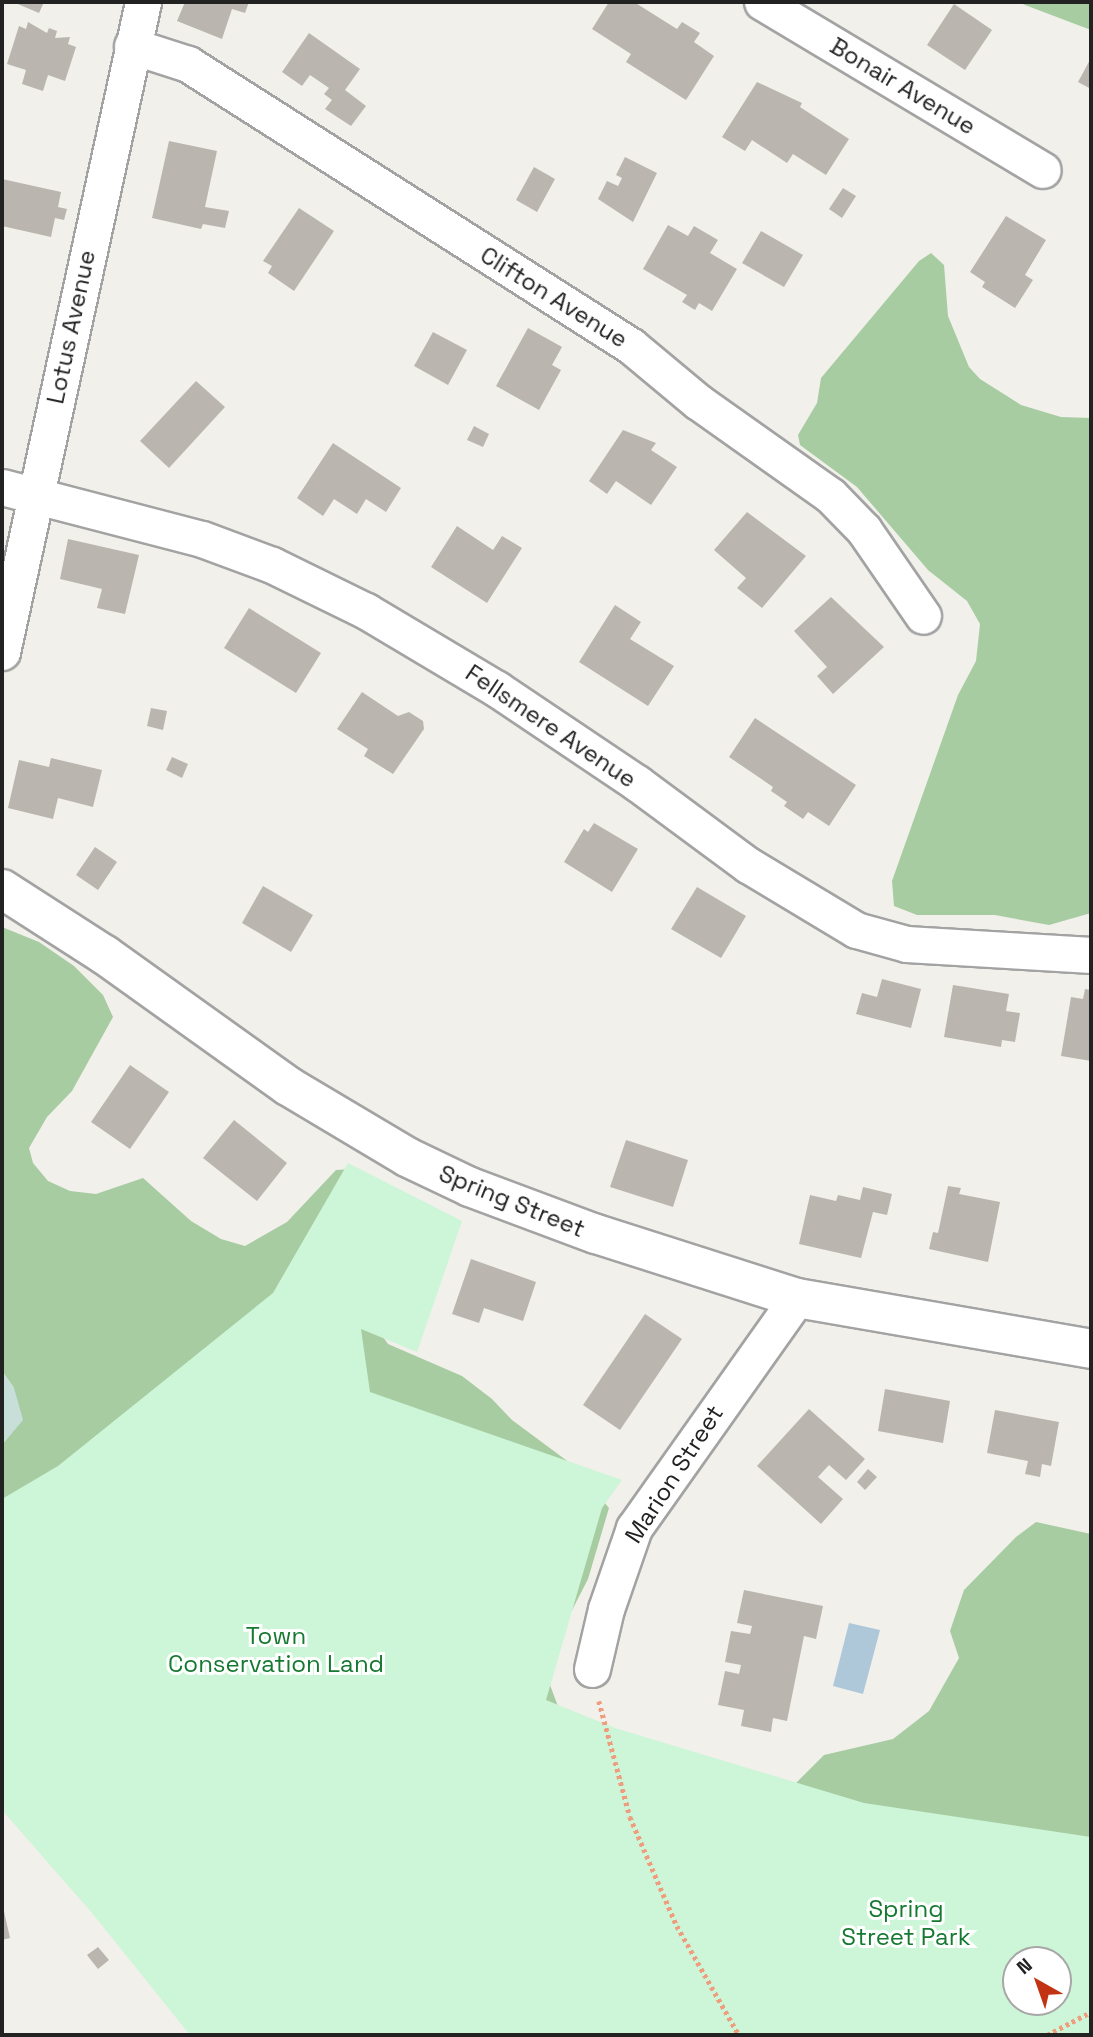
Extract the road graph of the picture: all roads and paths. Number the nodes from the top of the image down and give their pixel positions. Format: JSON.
{"nodes":[{"id":1,"x":143,"y":2,"type":"edge"},
{"id":2,"x":762,"y":2,"type":"edge"},
{"id":3,"x":132,"y":46,"type":"junction"},
{"id":4,"x":1043,"y":170,"type":"dead end"},
{"id":5,"x":18,"y":491,"type":"edge"},
{"id":6,"x":923,"y":616,"type":"dead end"},
{"id":7,"x":2,"y":653,"type":"edge"},
{"id":8,"x":2,"y":889,"type":"edge"},
{"id":9,"x":1091,"y":955,"type":"edge"},
{"id":10,"x":797,"y":1298,"type":"junction"},
{"id":11,"x":1091,"y":1349,"type":"edge"},
{"id":12,"x":592,"y":1669,"type":"joint"},
{"id":13,"x":1091,"y":2012,"type":"edge"},
{"id":14,"x":739,"y":2035,"type":"edge"},
{"id":15,"x":1047,"y":2035,"type":"edge"}],
"edges":[{"from":1,"to":3,"type":"street","name":"Lotus Avenue"},
{"from":2,"to":4,"type":"street","name":"Bonair Avenue"},
{"from":3,"to":5,"type":"street","name":"Lotus Avenue"},
{"from":3,"to":6,"type":"street","name":"Clifton Avenue"},
{"from":5,"to":7,"type":"street","name":"Lotus Avenue"},
{"from":5,"to":9,"type":"street","name":"Fellsmere Avenue"},
{"from":8,"to":10,"type":"street","name":"Spring Street"},
{"from":10,"to":11,"type":"street","name":"Spring Street"},
{"from":10,"to":12,"type":"street","name":"Marion Street"},
{"from":12,"to":14,"type":"path"},
{"from":13,"to":15,"type":"path"}]}
